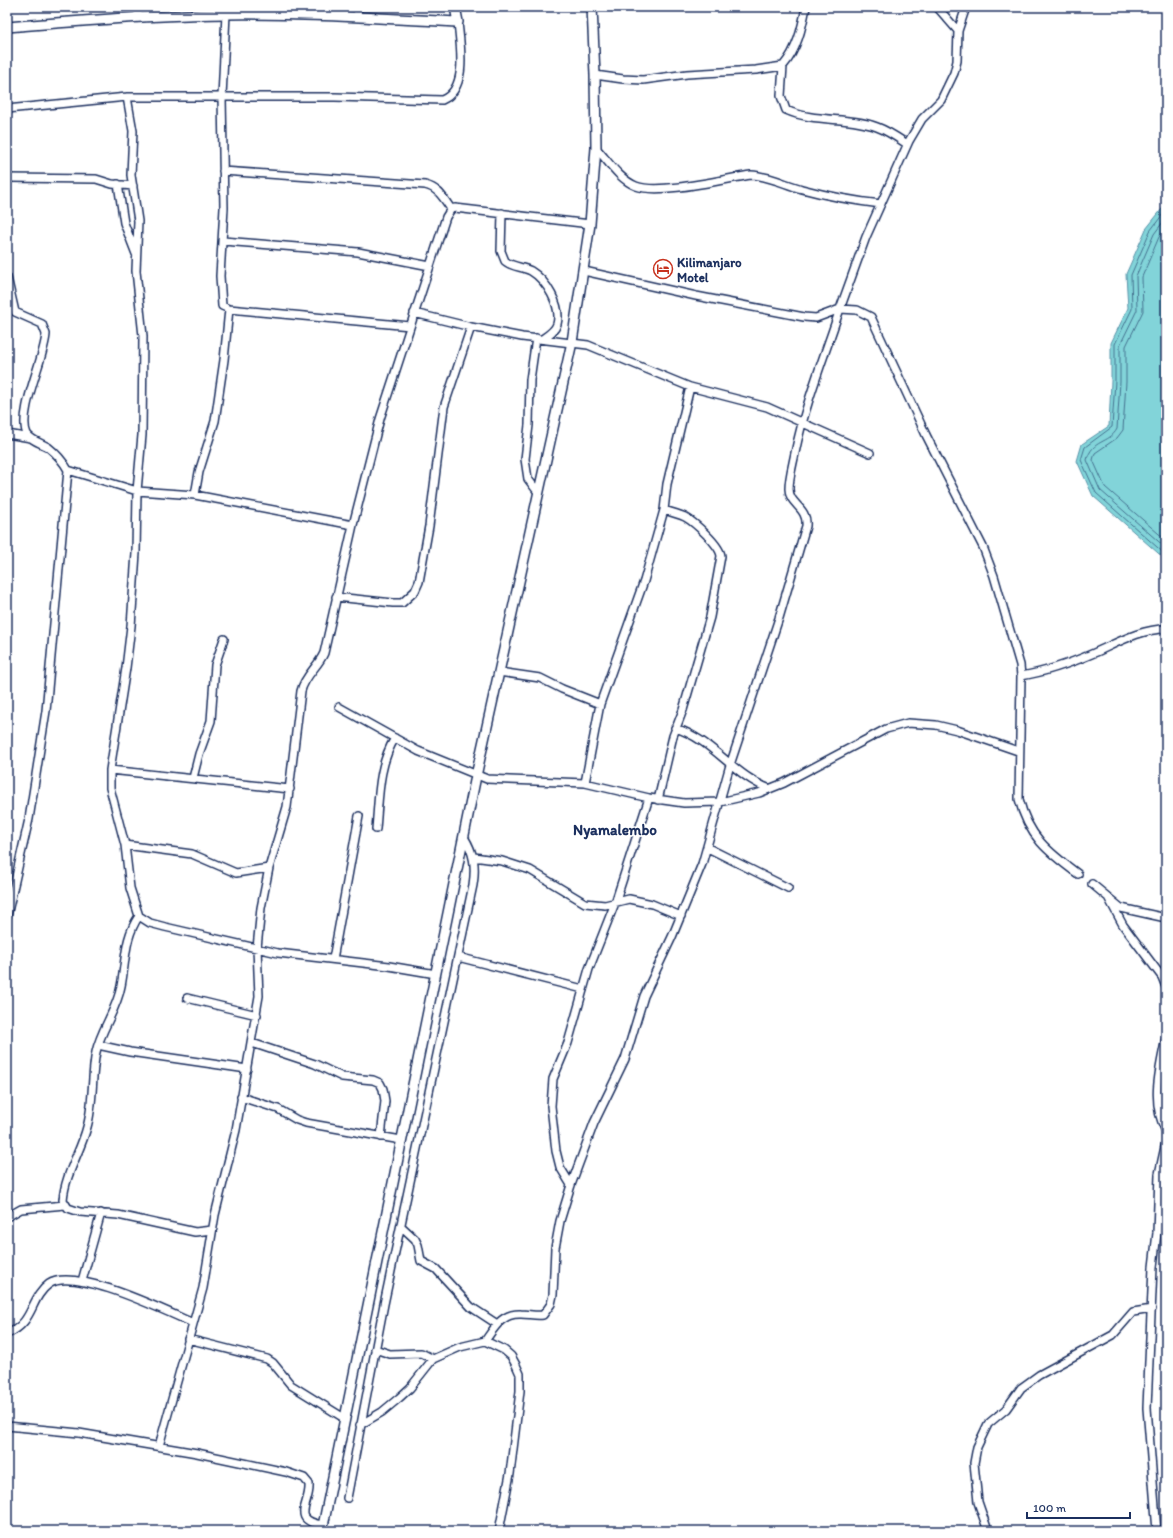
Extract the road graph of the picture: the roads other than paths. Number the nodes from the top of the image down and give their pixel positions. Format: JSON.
{"nodes":[{"id":1,"x":455,"y":7,"type":"edge"},
{"id":2,"x":592,"y":7,"type":"edge"},
{"id":3,"x":806,"y":7,"type":"edge"},
{"id":4,"x":937,"y":7,"type":"edge"},
{"id":5,"x":966,"y":7,"type":"edge"},
{"id":6,"x":138,"y":12,"type":"edge"},
{"id":7,"x":358,"y":12,"type":"edge"},
{"id":8,"x":226,"y":14,"type":"junction"},
{"id":9,"x":458,"y":22,"type":"junction"},
{"id":10,"x":7,"y":27,"type":"edge"},
{"id":11,"x":958,"y":31,"type":"junction"},
{"id":12,"x":783,"y":66,"type":"junction"},
{"id":13,"x":595,"y":75,"type":"junction"},
{"id":14,"x":127,"y":97,"type":"junction"},
{"id":15,"x":222,"y":97,"type":"junction"},
{"id":16,"x":7,"y":109,"type":"edge"},
{"id":17,"x":907,"y":144,"type":"junction"},
{"id":18,"x":596,"y":148,"type":"junction"},
{"id":19,"x":223,"y":171,"type":"junction"},
{"id":20,"x":7,"y":178,"type":"edge"},
{"id":21,"x":118,"y":184,"type":"junction"},
{"id":22,"x":133,"y":186,"type":"junction"},
{"id":23,"x":881,"y":204,"type":"junction"},
{"id":24,"x":451,"y":209,"type":"junction"},
{"id":25,"x":502,"y":213,"type":"junction"},
{"id":26,"x":590,"y":224,"type":"junction"},
{"id":27,"x":223,"y":241,"type":"junction"},
{"id":28,"x":137,"y":256,"type":"junction"},
{"id":29,"x":430,"y":266,"type":"junction"},
{"id":30,"x":584,"y":271,"type":"junction"},
{"id":31,"x":7,"y":277,"type":"edge"},
{"id":32,"x":229,"y":309,"type":"junction"},
{"id":33,"x":840,"y":309,"type":"junction"},
{"id":34,"x":7,"y":312,"type":"edge"},
{"id":35,"x":15,"y":312,"type":"junction"},
{"id":36,"x":414,"y":313,"type":"junction"},
{"id":37,"x":410,"y":326,"type":"junction"},
{"id":38,"x":471,"y":327,"type":"junction"},
{"id":39,"x":539,"y":339,"type":"junction"},
{"id":40,"x":572,"y":342,"type":"junction"},
{"id":41,"x":690,"y":387,"type":"junction"},
{"id":42,"x":802,"y":422,"type":"junction"},
{"id":43,"x":7,"y":434,"type":"edge"},
{"id":44,"x":31,"y":438,"type":"junction"},
{"id":45,"x":870,"y":453,"type":"dead end"},
{"id":46,"x":68,"y":470,"type":"junction"},
{"id":47,"x":137,"y":491,"type":"junction"},
{"id":48,"x":538,"y":492,"type":"junction"},
{"id":49,"x":195,"y":495,"type":"junction"},
{"id":50,"x":664,"y":510,"type":"junction"},
{"id":51,"x":353,"y":525,"type":"junction"},
{"id":52,"x":336,"y":597,"type":"junction"},
{"id":53,"x":1166,"y":629,"type":"edge"},
{"id":54,"x":224,"y":639,"type":"dead end"},
{"id":55,"x":499,"y":672,"type":"junction"},
{"id":56,"x":1021,"y":676,"type":"junction"},
{"id":57,"x":600,"y":704,"type":"junction"},
{"id":58,"x":339,"y":707,"type":"dead end"},
{"id":59,"x":675,"y":728,"type":"junction"},
{"id":60,"x":395,"y":738,"type":"junction"},
{"id":61,"x":1018,"y":752,"type":"junction"},
{"id":62,"x":730,"y":766,"type":"junction"},
{"id":63,"x":110,"y":770,"type":"junction"},
{"id":64,"x":476,"y":776,"type":"junction"},
{"id":65,"x":193,"y":778,"type":"junction"},
{"id":66,"x":586,"y":783,"type":"junction"},
{"id":67,"x":290,"y":789,"type":"junction"},
{"id":68,"x":770,"y":789,"type":"junction"},
{"id":69,"x":649,"y":798,"type":"junction"},
{"id":70,"x":658,"y":800,"type":"junction"},
{"id":71,"x":720,"y":802,"type":"junction"},
{"id":72,"x":359,"y":816,"type":"dead end"},
{"id":73,"x":376,"y":829,"type":"dead end"},
{"id":74,"x":464,"y":837,"type":"junction"},
{"id":75,"x":125,"y":845,"type":"junction"},
{"id":76,"x":708,"y":848,"type":"junction"},
{"id":77,"x":474,"y":857,"type":"junction"},
{"id":78,"x":269,"y":868,"type":"junction"},
{"id":79,"x":1078,"y":874,"type":"dead end"},
{"id":80,"x":1092,"y":884,"type":"dead end"},
{"id":81,"x":788,"y":888,"type":"dead end"},
{"id":82,"x":1108,"y":899,"type":"junction"},
{"id":83,"x":615,"y":903,"type":"junction"},
{"id":84,"x":7,"y":916,"type":"edge"},
{"id":85,"x":139,"y":916,"type":"junction"},
{"id":86,"x":682,"y":916,"type":"junction"},
{"id":87,"x":1166,"y":918,"type":"edge"},
{"id":88,"x":257,"y":948,"type":"junction"},
{"id":89,"x":458,"y":957,"type":"junction"},
{"id":90,"x":333,"y":959,"type":"junction"},
{"id":91,"x":436,"y":974,"type":"junction"},
{"id":92,"x":1166,"y":987,"type":"edge"},
{"id":93,"x":583,"y":989,"type":"junction"},
{"id":94,"x":187,"y":998,"type":"dead end"},
{"id":95,"x":256,"y":1015,"type":"junction"},
{"id":96,"x":1166,"y":1038,"type":"edge"},
{"id":97,"x":252,"y":1043,"type":"junction"},
{"id":98,"x":98,"y":1045,"type":"junction"},
{"id":99,"x":247,"y":1069,"type":"junction"},
{"id":100,"x":241,"y":1097,"type":"junction"},
{"id":101,"x":1166,"y":1131,"type":"edge"},
{"id":102,"x":381,"y":1137,"type":"junction"},
{"id":103,"x":401,"y":1140,"type":"junction"},
{"id":104,"x":1166,"y":1142,"type":"edge"},
{"id":105,"x":1159,"y":1174,"type":"junction"},
{"id":106,"x":1166,"y":1179,"type":"edge"},
{"id":107,"x":571,"y":1185,"type":"junction"},
{"id":108,"x":65,"y":1205,"type":"junction"},
{"id":109,"x":101,"y":1213,"type":"junction"},
{"id":110,"x":7,"y":1217,"type":"edge"},
{"id":111,"x":402,"y":1227,"type":"junction"},
{"id":112,"x":212,"y":1230,"type":"junction"},
{"id":113,"x":82,"y":1281,"type":"junction"},
{"id":114,"x":1152,"y":1309,"type":"junction"},
{"id":115,"x":193,"y":1323,"type":"junction"},
{"id":116,"x":496,"y":1324,"type":"junction"},
{"id":117,"x":7,"y":1334,"type":"edge"},
{"id":118,"x":188,"y":1339,"type":"junction"},
{"id":119,"x":485,"y":1341,"type":"junction"},
{"id":120,"x":376,"y":1349,"type":"junction"},
{"id":121,"x":433,"y":1359,"type":"junction"},
{"id":122,"x":344,"y":1418,"type":"junction"},
{"id":123,"x":360,"y":1425,"type":"junction"},
{"id":124,"x":7,"y":1426,"type":"edge"},
{"id":125,"x":159,"y":1446,"type":"junction"},
{"id":126,"x":347,"y":1498,"type":"dead end"},
{"id":127,"x":322,"y":1528,"type":"edge"},
{"id":128,"x":499,"y":1531,"type":"edge"},
{"id":129,"x":988,"y":1531,"type":"edge"},
{"id":130,"x":1157,"y":1531,"type":"edge"}],
"edges":[{"from":1,"to":9,"type":"street"},
{"from":2,"to":13,"type":"street"},
{"from":3,"to":12,"type":"street"},
{"from":4,"to":11,"type":"street"},
{"from":5,"to":11,"type":"street"},
{"from":6,"to":8,"type":"street"},
{"from":6,"to":10,"type":"street"},
{"from":7,"to":8,"type":"street"},
{"from":7,"to":9,"type":"street"},
{"from":8,"to":15,"type":"street"},
{"from":9,"to":15,"type":"street"},
{"from":11,"to":17,"type":"street"},
{"from":12,"to":13,"type":"street"},
{"from":12,"to":17,"type":"street"},
{"from":13,"to":18,"type":"street"},
{"from":14,"to":15,"type":"street"},
{"from":14,"to":16,"type":"street"},
{"from":14,"to":22,"type":"street"},
{"from":15,"to":19,"type":"street"},
{"from":17,"to":23,"type":"street"},
{"from":18,"to":23,"type":"street"},
{"from":18,"to":26,"type":"street"},
{"from":19,"to":24,"type":"street"},
{"from":19,"to":27,"type":"street"},
{"from":20,"to":21,"type":"street"},
{"from":21,"to":22,"type":"street"},
{"from":21,"to":28,"type":"street"},
{"from":22,"to":28,"type":"street"},
{"from":23,"to":33,"type":"street"},
{"from":24,"to":25,"type":"street"},
{"from":24,"to":29,"type":"street"},
{"from":25,"to":26,"type":"street"},
{"from":25,"to":39,"type":"street"},
{"from":26,"to":30,"type":"street"},
{"from":27,"to":29,"type":"street"},
{"from":27,"to":32,"type":"street"},
{"from":28,"to":47,"type":"street"},
{"from":29,"to":36,"type":"street"},
{"from":30,"to":33,"type":"street"},
{"from":30,"to":40,"type":"street"},
{"from":31,"to":35,"type":"street"},
{"from":32,"to":37,"type":"street"},
{"from":32,"to":49,"type":"street"},
{"from":33,"to":42,"type":"street"},
{"from":33,"to":56,"type":"street"},
{"from":34,"to":35,"type":"street"},
{"from":35,"to":44,"type":"street"},
{"from":36,"to":37,"type":"street"},
{"from":36,"to":38,"type":"street"},
{"from":37,"to":51,"type":"street"},
{"from":38,"to":39,"type":"street"},
{"from":38,"to":52,"type":"street"},
{"from":39,"to":40,"type":"street"},
{"from":39,"to":48,"type":"street"},
{"from":40,"to":41,"type":"street"},
{"from":40,"to":48,"type":"street"},
{"from":41,"to":42,"type":"street"},
{"from":41,"to":50,"type":"street"},
{"from":42,"to":45,"type":"street"},
{"from":42,"to":62,"type":"street"},
{"from":43,"to":44,"type":"street"},
{"from":44,"to":46,"type":"street"},
{"from":46,"to":47,"type":"street"},
{"from":46,"to":84,"type":"street"},
{"from":47,"to":49,"type":"street"},
{"from":47,"to":63,"type":"street"},
{"from":48,"to":55,"type":"street"},
{"from":49,"to":51,"type":"street"},
{"from":50,"to":57,"type":"street"},
{"from":50,"to":59,"type":"street"},
{"from":51,"to":52,"type":"street"},
{"from":52,"to":67,"type":"street"},
{"from":53,"to":56,"type":"street"},
{"from":54,"to":65,"type":"street"},
{"from":55,"to":57,"type":"street"},
{"from":55,"to":64,"type":"street"},
{"from":56,"to":61,"type":"street"},
{"from":57,"to":66,"type":"street"},
{"from":58,"to":60,"type":"street"},
{"from":59,"to":62,"type":"street"},
{"from":59,"to":70,"type":"street"},
{"from":60,"to":64,"type":"street"},
{"from":60,"to":73,"type":"street"},
{"from":61,"to":68,"type":"street"},
{"from":61,"to":79,"type":"street"},
{"from":62,"to":68,"type":"street"},
{"from":62,"to":71,"type":"street"},
{"from":63,"to":65,"type":"street"},
{"from":63,"to":75,"type":"street"},
{"from":64,"to":66,"type":"street"},
{"from":64,"to":74,"type":"street"},
{"from":65,"to":67,"type":"street"},
{"from":66,"to":69,"type":"street"},
{"from":67,"to":78,"type":"street"},
{"from":68,"to":71,"type":"street"},
{"from":69,"to":70,"type":"street"},
{"from":69,"to":83,"type":"street"},
{"from":70,"to":71,"type":"street"},
{"from":71,"to":76,"type":"street"},
{"from":72,"to":90,"type":"street"},
{"from":74,"to":77,"type":"street"},
{"from":74,"to":91,"type":"street"},
{"from":75,"to":78,"type":"street"},
{"from":75,"to":85,"type":"street"},
{"from":76,"to":81,"type":"street"},
{"from":76,"to":86,"type":"street"},
{"from":77,"to":83,"type":"street"},
{"from":77,"to":89,"type":"street"},
{"from":78,"to":88,"type":"street"},
{"from":80,"to":82,"type":"street"},
{"from":82,"to":87,"type":"street"},
{"from":82,"to":92,"type":"street"},
{"from":83,"to":86,"type":"street"},
{"from":83,"to":93,"type":"street"},
{"from":85,"to":88,"type":"street"},
{"from":85,"to":98,"type":"street"},
{"from":86,"to":107,"type":"street"},
{"from":88,"to":90,"type":"street"},
{"from":88,"to":95,"type":"street"},
{"from":89,"to":93,"type":"street"},
{"from":89,"to":111,"type":"street"},
{"from":90,"to":91,"type":"street"},
{"from":91,"to":103,"type":"street"},
{"from":93,"to":107,"type":"street"},
{"from":94,"to":95,"type":"street"},
{"from":95,"to":97,"type":"street"},
{"from":96,"to":101,"type":"street"},
{"from":97,"to":99,"type":"street"},
{"from":97,"to":102,"type":"street"},
{"from":98,"to":99,"type":"street"},
{"from":98,"to":108,"type":"street"},
{"from":99,"to":100,"type":"street"},
{"from":100,"to":102,"type":"street"},
{"from":100,"to":112,"type":"street"},
{"from":102,"to":103,"type":"street"},
{"from":103,"to":122,"type":"street"},
{"from":104,"to":105,"type":"street"},
{"from":105,"to":106,"type":"street"},
{"from":105,"to":114,"type":"street"},
{"from":107,"to":116,"type":"street"},
{"from":108,"to":109,"type":"street"},
{"from":108,"to":110,"type":"street"},
{"from":109,"to":112,"type":"street"},
{"from":109,"to":113,"type":"street"},
{"from":111,"to":116,"type":"street"},
{"from":111,"to":120,"type":"street"},
{"from":112,"to":115,"type":"street"},
{"from":113,"to":115,"type":"street"},
{"from":113,"to":117,"type":"street"},
{"from":114,"to":129,"type":"street"},
{"from":114,"to":130,"type":"street"},
{"from":115,"to":118,"type":"street"},
{"from":116,"to":119,"type":"street"},
{"from":118,"to":122,"type":"street"},
{"from":118,"to":125,"type":"street"},
{"from":119,"to":121,"type":"street"},
{"from":119,"to":128,"type":"street"},
{"from":120,"to":121,"type":"street"},
{"from":120,"to":123,"type":"street"},
{"from":121,"to":123,"type":"street"},
{"from":122,"to":127,"type":"street"},
{"from":123,"to":126,"type":"street"},
{"from":124,"to":125,"type":"street"},
{"from":125,"to":127,"type":"street"}]}
